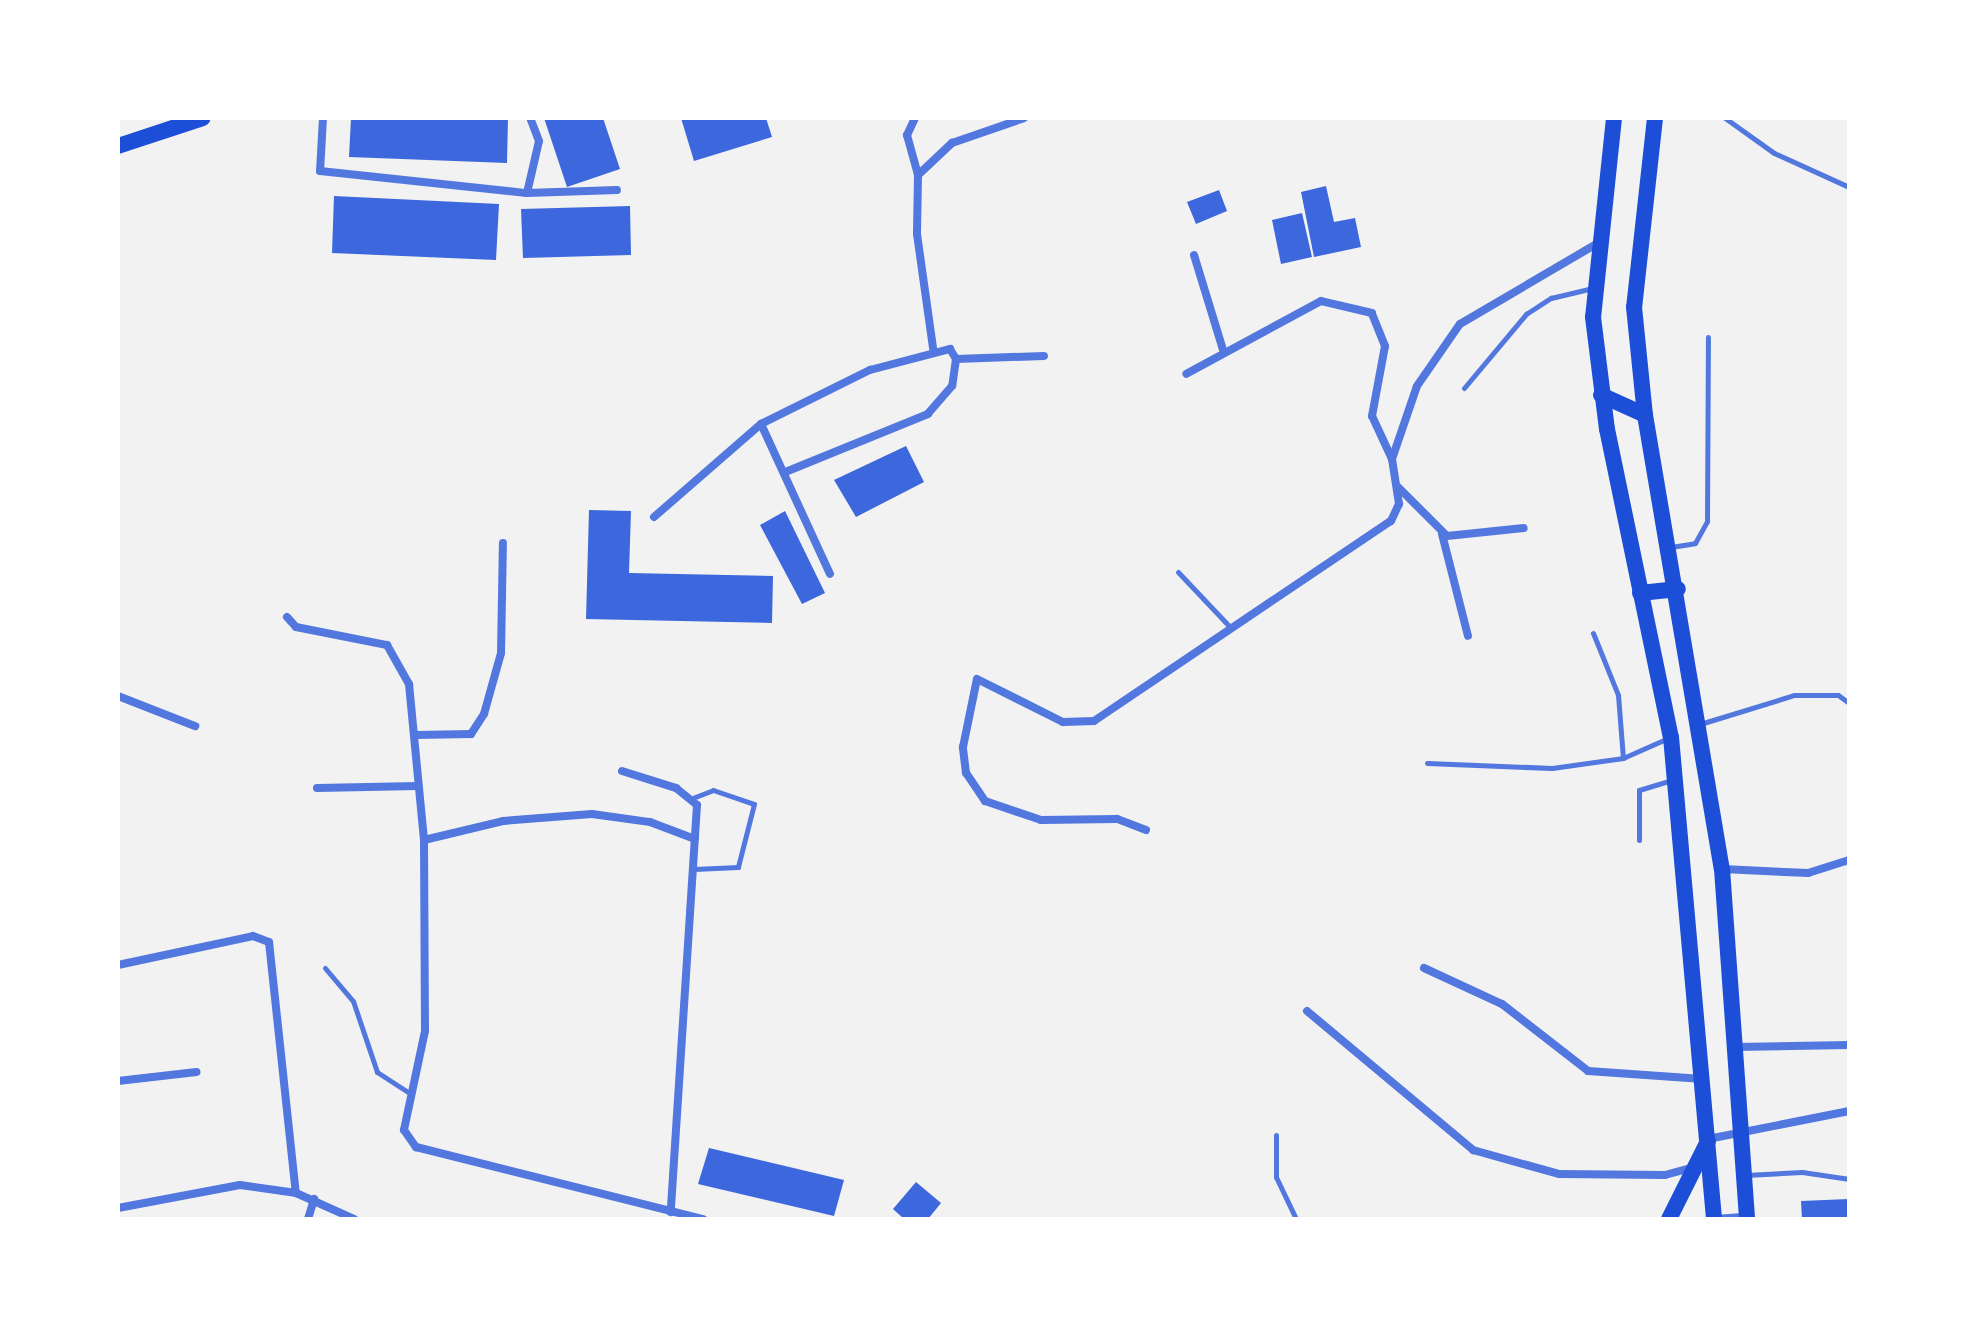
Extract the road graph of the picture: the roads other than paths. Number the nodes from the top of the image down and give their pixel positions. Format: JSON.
{"nodes":[{"id":1,"x":203,"y":118,"type":"edge"},
{"id":2,"x":323,"y":118,"type":"edge"},
{"id":3,"x":530,"y":118,"type":"edge"},
{"id":4,"x":915,"y":118,"type":"edge"},
{"id":5,"x":1024,"y":118,"type":"edge"},
{"id":6,"x":1614,"y":118,"type":"edge"},
{"id":7,"x":1655,"y":118,"type":"edge"},
{"id":8,"x":1725,"y":118,"type":"edge"},
{"id":9,"x":118,"y":146,"type":"edge"},
{"id":10,"x":918,"y":175,"type":"junction"},
{"id":11,"x":1849,"y":187,"type":"edge"},
{"id":12,"x":617,"y":190,"type":"dead end"},
{"id":13,"x":527,"y":193,"type":"junction"},
{"id":14,"x":1598,"y":243,"type":"junction"},
{"id":15,"x":1194,"y":255,"type":"dead end"},
{"id":16,"x":1594,"y":288,"type":"junction"},
{"id":17,"x":1708,"y":337,"type":"dead end"},
{"id":18,"x":933,"y":348,"type":"junction"},
{"id":19,"x":1223,"y":350,"type":"junction"},
{"id":20,"x":1044,"y":356,"type":"dead end"},
{"id":21,"x":956,"y":359,"type":"junction"},
{"id":22,"x":1186,"y":374,"type":"dead end"},
{"id":23,"x":1464,"y":388,"type":"dead end"},
{"id":24,"x":1601,"y":395,"type":"junction"},
{"id":25,"x":1645,"y":415,"type":"junction"},
{"id":26,"x":761,"y":424,"type":"junction"},
{"id":27,"x":1392,"y":459,"type":"junction"},
{"id":28,"x":785,"y":472,"type":"junction"},
{"id":29,"x":1398,"y":486,"type":"junction"},
{"id":30,"x":654,"y":517,"type":"dead end"},
{"id":31,"x":1524,"y":528,"type":"dead end"},
{"id":32,"x":1442,"y":534,"type":"junction"},
{"id":33,"x":503,"y":543,"type":"dead end"},
{"id":34,"x":1670,"y":547,"type":"junction"},
{"id":35,"x":1178,"y":572,"type":"dead end"},
{"id":36,"x":830,"y":574,"type":"dead end"},
{"id":37,"x":1678,"y":589,"type":"junction"},
{"id":38,"x":1640,"y":593,"type":"junction"},
{"id":39,"x":287,"y":617,"type":"dead end"},
{"id":40,"x":1229,"y":626,"type":"junction"},
{"id":41,"x":1593,"y":633,"type":"dead end"},
{"id":42,"x":1468,"y":636,"type":"dead end"},
{"id":43,"x":118,"y":696,"type":"edge"},
{"id":44,"x":1849,"y":703,"type":"edge"},
{"id":45,"x":1699,"y":724,"type":"junction"},
{"id":46,"x":195,"y":726,"type":"dead end"},
{"id":47,"x":416,"y":735,"type":"junction"},
{"id":48,"x":1671,"y":737,"type":"junction"},
{"id":49,"x":1623,"y":758,"type":"junction"},
{"id":50,"x":1427,"y":763,"type":"dead end"},
{"id":51,"x":622,"y":771,"type":"dead end"},
{"id":52,"x":1676,"y":780,"type":"junction"},
{"id":53,"x":418,"y":786,"type":"junction"},
{"id":54,"x":317,"y":788,"type":"dead end"},
{"id":55,"x":690,"y":799,"type":"junction"},
{"id":56,"x":1146,"y":830,"type":"dead end"},
{"id":57,"x":695,"y":839,"type":"junction"},
{"id":58,"x":424,"y":840,"type":"junction"},
{"id":59,"x":1639,"y":840,"type":"dead end"},
{"id":60,"x":1849,"y":860,"type":"edge"},
{"id":61,"x":693,"y":869,"type":"junction"},
{"id":62,"x":1722,"y":869,"type":"junction"},
{"id":63,"x":118,"y":965,"type":"edge"},
{"id":64,"x":325,"y":968,"type":"dead end"},
{"id":65,"x":1424,"y":968,"type":"dead end"},
{"id":66,"x":1307,"y":1011,"type":"dead end"},
{"id":67,"x":1849,"y":1045,"type":"edge"},
{"id":68,"x":1736,"y":1047,"type":"junction"},
{"id":69,"x":196,"y":1072,"type":"dead end"},
{"id":70,"x":1704,"y":1079,"type":"junction"},
{"id":71,"x":118,"y":1081,"type":"edge"},
{"id":72,"x":412,"y":1094,"type":"junction"},
{"id":73,"x":1849,"y":1111,"type":"edge"},
{"id":74,"x":1742,"y":1134,"type":"junction"},
{"id":75,"x":1276,"y":1135,"type":"dead end"},
{"id":76,"x":1708,"y":1139,"type":"junction"},
{"id":77,"x":1695,"y":1167,"type":"junction"},
{"id":78,"x":1745,"y":1175,"type":"junction"},
{"id":79,"x":1849,"y":1179,"type":"edge"},
{"id":80,"x":296,"y":1193,"type":"junction"},
{"id":81,"x":314,"y":1199,"type":"junction"},
{"id":82,"x":118,"y":1208,"type":"edge"},
{"id":83,"x":671,"y":1212,"type":"junction"},
{"id":84,"x":1746,"y":1218,"type":"edge"},
{"id":85,"x":308,"y":1219,"type":"edge"},
{"id":86,"x":354,"y":1219,"type":"edge"},
{"id":87,"x":703,"y":1219,"type":"edge"},
{"id":88,"x":1296,"y":1219,"type":"edge"},
{"id":89,"x":1669,"y":1219,"type":"edge"},
{"id":90,"x":1714,"y":1219,"type":"edge"}],
"edges":[{"from":1,"to":9,"type":"main road"},
{"from":2,"to":13,"type":"street"},
{"from":3,"to":13,"type":"street"},
{"from":4,"to":10,"type":"street"},
{"from":5,"to":10,"type":"street"},
{"from":6,"to":14,"type":"main road"},
{"from":7,"to":25,"type":"main road"},
{"from":8,"to":11,"type":"lane"},
{"from":10,"to":18,"type":"street"},
{"from":12,"to":13,"type":"street"},
{"from":14,"to":16,"type":"main road"},
{"from":14,"to":27,"type":"street"},
{"from":15,"to":19,"type":"street"},
{"from":16,"to":23,"type":"lane"},
{"from":16,"to":24,"type":"main road"},
{"from":17,"to":34,"type":"lane"},
{"from":18,"to":21,"type":"street"},
{"from":18,"to":26,"type":"street"},
{"from":19,"to":22,"type":"street"},
{"from":19,"to":27,"type":"street"},
{"from":20,"to":21,"type":"street"},
{"from":21,"to":28,"type":"street"},
{"from":24,"to":25,"type":"main road"},
{"from":24,"to":38,"type":"main road"},
{"from":25,"to":34,"type":"main road"},
{"from":26,"to":28,"type":"street"},
{"from":26,"to":30,"type":"street"},
{"from":27,"to":29,"type":"street"},
{"from":28,"to":36,"type":"street"},
{"from":29,"to":32,"type":"street"},
{"from":29,"to":40,"type":"street"},
{"from":31,"to":32,"type":"street"},
{"from":32,"to":42,"type":"street"},
{"from":33,"to":47,"type":"street"},
{"from":34,"to":37,"type":"main road"},
{"from":35,"to":40,"type":"lane"},
{"from":37,"to":38,"type":"main road"},
{"from":37,"to":45,"type":"main road"},
{"from":38,"to":48,"type":"main road"},
{"from":39,"to":47,"type":"street"},
{"from":40,"to":56,"type":"street"},
{"from":41,"to":49,"type":"lane"},
{"from":43,"to":46,"type":"street"},
{"from":44,"to":45,"type":"lane"},
{"from":45,"to":62,"type":"main road"},
{"from":47,"to":53,"type":"street"},
{"from":48,"to":49,"type":"lane"},
{"from":48,"to":52,"type":"main road"},
{"from":49,"to":50,"type":"lane"},
{"from":51,"to":55,"type":"street"},
{"from":52,"to":59,"type":"lane"},
{"from":52,"to":70,"type":"main road"},
{"from":53,"to":54,"type":"street"},
{"from":53,"to":58,"type":"street"},
{"from":55,"to":57,"type":"street"},
{"from":55,"to":61,"type":"lane"},
{"from":57,"to":58,"type":"street"},
{"from":57,"to":61,"type":"street"},
{"from":58,"to":72,"type":"street"},
{"from":60,"to":62,"type":"street"},
{"from":61,"to":83,"type":"street"},
{"from":62,"to":68,"type":"main road"},
{"from":63,"to":80,"type":"street"},
{"from":64,"to":72,"type":"lane"},
{"from":65,"to":70,"type":"street"},
{"from":66,"to":77,"type":"street"},
{"from":67,"to":68,"type":"street"},
{"from":68,"to":74,"type":"main road"},
{"from":69,"to":71,"type":"street"},
{"from":70,"to":76,"type":"main road"},
{"from":72,"to":83,"type":"street"},
{"from":73,"to":74,"type":"street"},
{"from":74,"to":76,"type":"street"},
{"from":74,"to":78,"type":"main road"},
{"from":75,"to":88,"type":"lane"},
{"from":76,"to":77,"type":"main road"},
{"from":76,"to":90,"type":"main road"},
{"from":77,"to":89,"type":"main road"},
{"from":78,"to":79,"type":"lane"},
{"from":78,"to":84,"type":"main road"},
{"from":80,"to":81,"type":"street"},
{"from":80,"to":82,"type":"street"},
{"from":81,"to":85,"type":"street"},
{"from":81,"to":86,"type":"street"},
{"from":83,"to":87,"type":"street"},
{"from":84,"to":90,"type":"street"}]}
